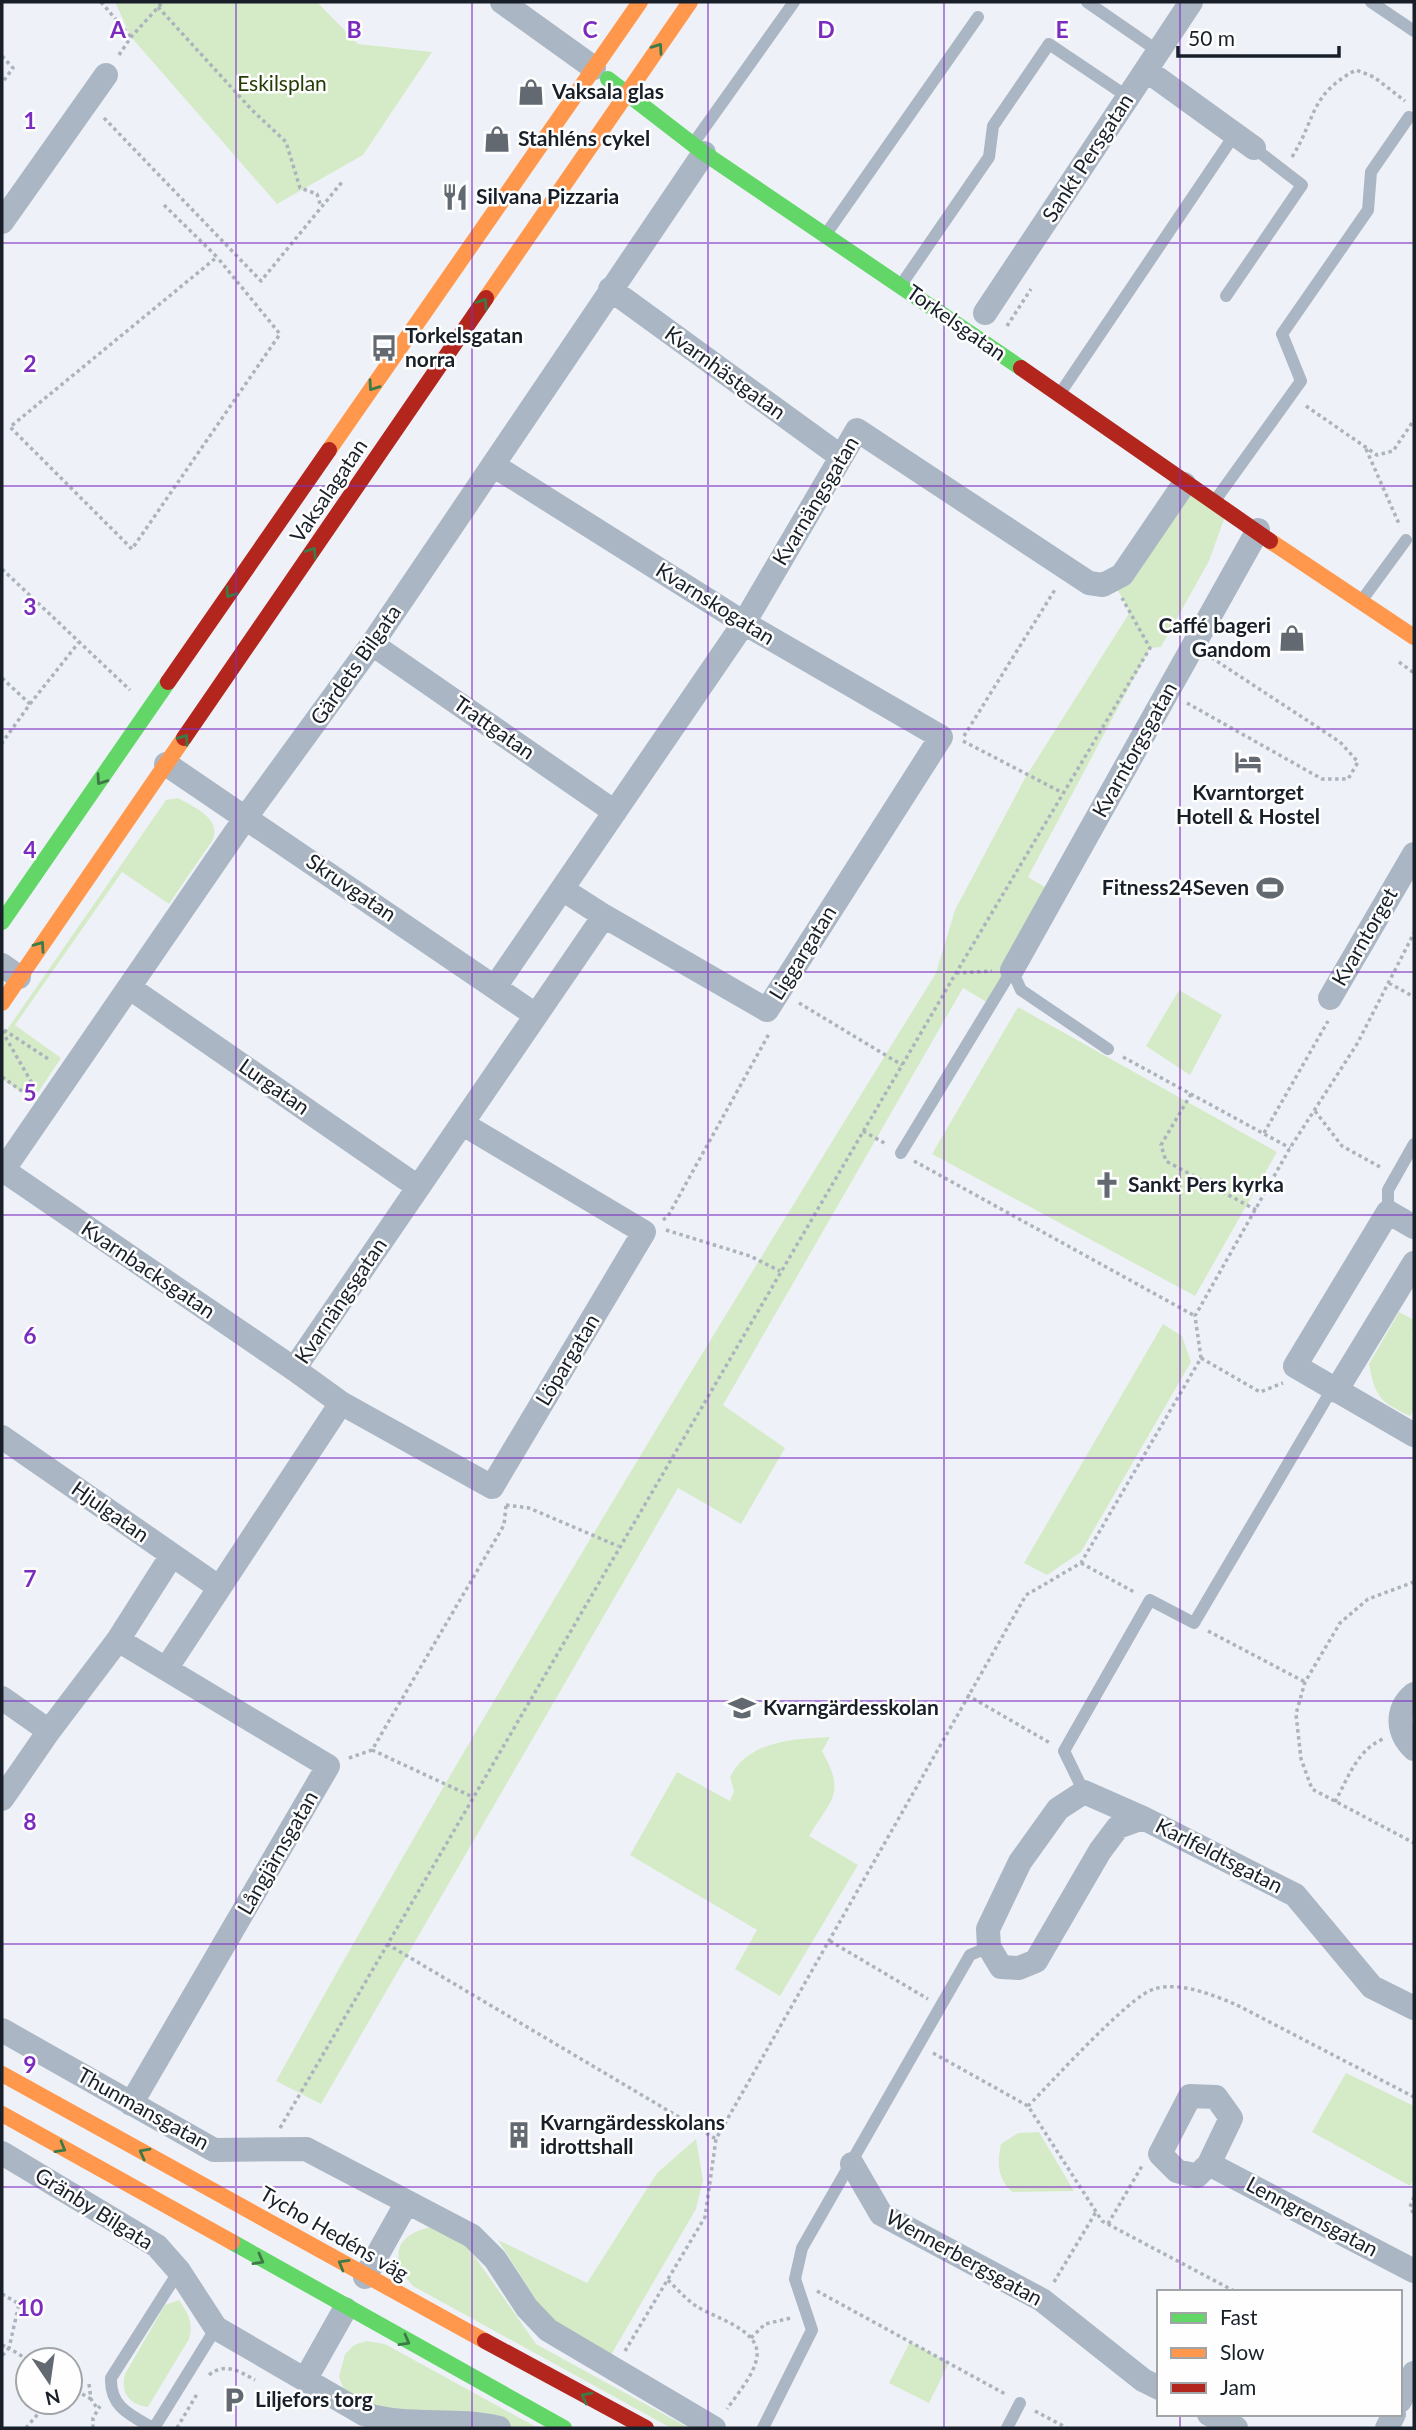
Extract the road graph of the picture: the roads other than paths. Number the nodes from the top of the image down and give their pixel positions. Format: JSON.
{"nodes":[{"id":1,"x":502,"y":2,"type":"edge"},
{"id":2,"x":640,"y":2,"type":"edge"},
{"id":3,"x":690,"y":2,"type":"edge"},
{"id":4,"x":794,"y":2,"type":"edge"},
{"id":5,"x":1087,"y":2,"type":"edge"},
{"id":6,"x":1191,"y":2,"type":"edge"},
{"id":7,"x":1371,"y":2,"type":"edge"},
{"id":8,"x":978,"y":17,"type":"dead end"},
{"id":9,"x":1414,"y":31,"type":"edge"},
{"id":10,"x":1152,"y":61,"type":"junction"},
{"id":11,"x":594,"y":68,"type":"junction"},
{"id":12,"x":106,"y":75,"type":"road end"},
{"id":13,"x":627,"y":94,"type":"junction"},
{"id":14,"x":1128,"y":97,"type":"junction"},
{"id":15,"x":1409,"y":117,"type":"road end"},
{"id":16,"x":1245,"y":141,"type":"junction"},
{"id":17,"x":698,"y":149,"type":"junction"},
{"id":18,"x":2,"y":222,"type":"edge"},
{"id":19,"x":826,"y":234,"type":"junction"},
{"id":20,"x":901,"y":285,"type":"junction"},
{"id":21,"x":610,"y":289,"type":"junction"},
{"id":22,"x":1226,"y":296,"type":"dead end"},
{"id":23,"x":985,"y":313,"type":"dead end"},
{"id":24,"x":1059,"y":395,"type":"junction"},
{"id":25,"x":840,"y":456,"type":"junction"},
{"id":26,"x":493,"y":465,"type":"junction"},
{"id":27,"x":1184,"y":484,"type":"junction"},
{"id":28,"x":1214,"y":502,"type":"junction"},
{"id":29,"x":1258,"y":530,"type":"junction"},
{"id":30,"x":1406,"y":540,"type":"road end"},
{"id":31,"x":1362,"y":601,"type":"junction"},
{"id":32,"x":744,"y":623,"type":"junction"},
{"id":33,"x":1414,"y":636,"type":"edge"},
{"id":34,"x":372,"y":644,"type":"junction"},
{"id":35,"x":941,"y":737,"type":"joint"},
{"id":36,"x":166,"y":764,"type":"junction"},
{"id":37,"x":615,"y":813,"type":"junction"},
{"id":38,"x":247,"y":817,"type":"junction"},
{"id":39,"x":1414,"y":854,"type":"edge"},
{"id":40,"x":562,"y":889,"type":"junction"},
{"id":41,"x":604,"y":916,"type":"junction"},
{"id":42,"x":2,"y":922,"type":"edge"},
{"id":43,"x":1012,"y":970,"type":"junction"},
{"id":44,"x":11,"y":971,"type":"edge"},
{"id":45,"x":495,"y":987,"type":"junction"},
{"id":46,"x":130,"y":988,"type":"junction"},
{"id":47,"x":1330,"y":998,"type":"road end"},
{"id":48,"x":2,"y":1003,"type":"edge"},
{"id":49,"x":534,"y":1014,"type":"junction"},
{"id":50,"x":1108,"y":1049,"type":"road end"},
{"id":51,"x":463,"y":1124,"type":"junction"},
{"id":52,"x":1414,"y":1144,"type":"edge"},
{"id":53,"x":901,"y":1153,"type":"road end"},
{"id":54,"x":2,"y":1171,"type":"edge"},
{"id":55,"x":418,"y":1187,"type":"junction"},
{"id":56,"x":1388,"y":1212,"type":"junction"},
{"id":57,"x":1414,"y":1227,"type":"edge"},
{"id":58,"x":1414,"y":1263,"type":"edge"},
{"id":59,"x":294,"y":1369,"type":"junction"},
{"id":60,"x":1334,"y":1390,"type":"junction"},
{"id":61,"x":341,"y":1403,"type":"junction"},
{"id":62,"x":1414,"y":1435,"type":"edge"},
{"id":63,"x":2,"y":1437,"type":"edge"},
{"id":64,"x":172,"y":1555,"type":"junction"},
{"id":65,"x":218,"y":1586,"type":"junction"},
{"id":66,"x":118,"y":1640,"type":"junction"},
{"id":67,"x":166,"y":1669,"type":"junction"},
{"id":68,"x":1414,"y":1694,"type":"edge"},
{"id":69,"x":2,"y":1698,"type":"edge"},
{"id":70,"x":50,"y":1731,"type":"junction"},
{"id":71,"x":1414,"y":1749,"type":"edge"},
{"id":72,"x":1084,"y":1793,"type":"junction"},
{"id":73,"x":2,"y":1799,"type":"edge"},
{"id":74,"x":1143,"y":1818,"type":"junction"},
{"id":75,"x":989,"y":1947,"type":"junction"},
{"id":76,"x":1414,"y":2008,"type":"edge"},
{"id":77,"x":2,"y":2030,"type":"edge"},
{"id":78,"x":2,"y":2074,"type":"edge"},
{"id":79,"x":131,"y":2104,"type":"junction"},
{"id":80,"x":2,"y":2114,"type":"edge"},
{"id":81,"x":2,"y":2152,"type":"edge"},
{"id":82,"x":852,"y":2164,"type":"junction"},
{"id":83,"x":1209,"y":2164,"type":"dead end"},
{"id":84,"x":407,"y":2202,"type":"junction"},
{"id":85,"x":179,"y":2271,"type":"junction"},
{"id":86,"x":1414,"y":2271,"type":"edge"},
{"id":87,"x":365,"y":2277,"type":"junction"},
{"id":88,"x":345,"y":2309,"type":"junction"},
{"id":89,"x":216,"y":2328,"type":"junction"},
{"id":90,"x":1414,"y":2373,"type":"edge"},
{"id":91,"x":305,"y":2379,"type":"junction"},
{"id":92,"x":1157,"y":2387,"type":"edge"},
{"id":93,"x":1402,"y":2397,"type":"edge"},
{"id":94,"x":1020,"y":2403,"type":"road end"},
{"id":95,"x":1213,"y":2416,"type":"edge"},
{"id":96,"x":718,"y":2423,"type":"edge"},
{"id":97,"x":386,"y":2425,"type":"edge"},
{"id":98,"x":452,"y":2426,"type":"edge"},
{"id":99,"x":153,"y":2428,"type":"edge"},
{"id":100,"x":499,"y":2428,"type":"edge"},
{"id":101,"x":564,"y":2428,"type":"edge"},
{"id":102,"x":646,"y":2428,"type":"edge"},
{"id":103,"x":763,"y":2428,"type":"edge"},
{"id":104,"x":1007,"y":2428,"type":"edge"},
{"id":105,"x":1236,"y":2428,"type":"edge"}],
"edges":[{"from":1,"to":11,"type":"street","name":"Torkelsgatan"},
{"from":2,"to":11,"type":"main road","name":"Vaksalagatan"},
{"from":13,"to":3,"type":"main road","name":"Vaksalagatan","one_way":true},
{"from":4,"to":17,"type":"lane"},
{"from":5,"to":10,"type":"lane"},
{"from":6,"to":10,"type":"street","name":"Sankt Persgatan"},
{"from":7,"to":9,"type":"lane"},
{"from":8,"to":19,"type":"lane"},
{"from":10,"to":14,"type":"street","name":"Sankt Persgatan"},
{"from":10,"to":16,"type":"street"},
{"from":11,"to":13,"type":"main road","name":"Torkelsgatan"},
{"from":11,"to":42,"type":"main road","name":"Vaksalagatan","one_way":true},
{"from":12,"to":18,"type":"street"},
{"from":13,"to":17,"type":"main road","name":"Torkelsgatan"},
{"from":36,"to":13,"type":"main road","name":"Vaksalagatan","one_way":true},
{"from":14,"to":20,"type":"lane"},
{"from":14,"to":23,"type":"street","name":"Sankt Persgatan"},
{"from":15,"to":28,"type":"lane"},
{"from":16,"to":22,"type":"lane"},
{"from":16,"to":24,"type":"lane"},
{"from":17,"to":19,"type":"main road","name":"Torkelsgatan"},
{"from":17,"to":21,"type":"street","name":"Gärdets Bilgata"},
{"from":19,"to":20,"type":"main road","name":"Torkelsgatan"},
{"from":20,"to":24,"type":"main road","name":"Torkelsgatan"},
{"from":21,"to":25,"type":"street","name":"Kvarnhästgatan"},
{"from":21,"to":26,"type":"street","name":"Gärdets Bilgata"},
{"from":24,"to":27,"type":"main road","name":"Torkelsgatan"},
{"from":25,"to":27,"type":"street","name":"Kvarnängsgatan"},
{"from":25,"to":32,"type":"street","name":"Kvarnängsgatan"},
{"from":26,"to":32,"type":"street","name":"Kvarnskogatan"},
{"from":26,"to":34,"type":"street","name":"Gärdets Bilgata"},
{"from":27,"to":28,"type":"main road","name":"Torkelsgatan"},
{"from":28,"to":29,"type":"main road","name":"Torkelsgatan"},
{"from":29,"to":31,"type":"main road","name":"Torkelsgatan"},
{"from":29,"to":43,"type":"street","name":"Kvarntorgsgatan"},
{"from":30,"to":31,"type":"lane"},
{"from":31,"to":33,"type":"main road","name":"Torkelsgatan"},
{"from":32,"to":35,"type":"street","name":"Kvarnskogatan"},
{"from":32,"to":37,"type":"street","name":"Kvarnängsgatan"},
{"from":34,"to":37,"type":"street","name":"Trattgatan"},
{"from":34,"to":38,"type":"street","name":"Gärdets Bilgata"},
{"from":35,"to":41,"type":"street","name":"Liggargatan"},
{"from":36,"to":38,"type":"street","name":"Skruvgatan"},
{"from":44,"to":36,"type":"main road","name":"Vaksalagatan","one_way":true},
{"from":37,"to":40,"type":"street","name":"Kvarnängsgatan"},
{"from":38,"to":45,"type":"street","name":"Skruvgatan"},
{"from":38,"to":46,"type":"street","name":"Gärdets Bilgata"},
{"from":39,"to":47,"type":"street","name":"Kvarntorget"},
{"from":40,"to":41,"type":"street"},
{"from":40,"to":45,"type":"street","name":"Kvarnängsgatan"},
{"from":41,"to":49,"type":"street","name":"Kvarnängsgatan"},
{"from":43,"to":50,"type":"lane"},
{"from":43,"to":53,"type":"lane"},
{"from":44,"to":48,"type":"main road","name":"Vaksalagatan"},
{"from":45,"to":49,"type":"street","name":"Skruvgatan"},
{"from":46,"to":54,"type":"street","name":"Gärdets Bilgata"},
{"from":46,"to":55,"type":"street","name":"Lurgatan"},
{"from":49,"to":51,"type":"street","name":"Kvarnängsgatan"},
{"from":51,"to":55,"type":"street","name":"Kvarnängsgatan"},
{"from":51,"to":61,"type":"street","name":"Löpargatan"},
{"from":52,"to":56,"type":"lane"},
{"from":54,"to":59,"type":"street","name":"Kvarnbacksgatan"},
{"from":55,"to":59,"type":"street","name":"Kvarnängsgatan"},
{"from":56,"to":57,"type":"street"},
{"from":56,"to":60,"type":"street"},
{"from":58,"to":60,"type":"street"},
{"from":59,"to":61,"type":"street","name":"Kvarnängsgatan"},
{"from":60,"to":62,"type":"street"},
{"from":60,"to":72,"type":"lane"},
{"from":61,"to":65,"type":"street"},
{"from":63,"to":64,"type":"street","name":"Hjulgatan"},
{"from":64,"to":65,"type":"street","name":"Hjulgatan"},
{"from":64,"to":66,"type":"street"},
{"from":65,"to":67,"type":"street"},
{"from":66,"to":67,"type":"street"},
{"from":66,"to":70,"type":"street"},
{"from":67,"to":79,"type":"street","name":"Långjärnsgatan"},
{"from":68,"to":71,"type":"street"},
{"from":69,"to":70,"type":"street"},
{"from":70,"to":73,"type":"street"},
{"from":72,"to":74,"type":"street","name":"Karlfeldtsgatan"},
{"from":72,"to":75,"type":"street"},
{"from":74,"to":75,"type":"street","name":"Karlfeldtsgatan"},
{"from":74,"to":76,"type":"street","name":"Karlfeldtsgatan"},
{"from":75,"to":82,"type":"lane"},
{"from":77,"to":79,"type":"street","name":"Thunmansgatan"},
{"from":87,"to":78,"type":"main road","name":"Tycho Hedéns väg","one_way":true},
{"from":79,"to":84,"type":"street","name":"Thunmansgatan"},
{"from":80,"to":88,"type":"main road","one_way":true},
{"from":81,"to":85,"type":"street","name":"Gränby Bilgata"},
{"from":82,"to":92,"type":"street","name":"Wennerbergsgatan"},
{"from":82,"to":103,"type":"lane"},
{"from":83,"to":86,"type":"street","name":"Lenngrensgatan"},
{"from":84,"to":87,"type":"street"},
{"from":84,"to":96,"type":"street","name":"Thunmansgatan"},
{"from":85,"to":89,"type":"street","name":"Gränby Bilgata"},
{"from":85,"to":99,"type":"lane"},
{"from":102,"to":87,"type":"main road","name":"Tycho Hedéns väg","one_way":true},
{"from":88,"to":91,"type":"street"},
{"from":88,"to":101,"type":"main road","one_way":true},
{"from":89,"to":91,"type":"street","name":"Gränby Bilgata"},
{"from":89,"to":99,"type":"lane"},
{"from":90,"to":93,"type":"street"},
{"from":91,"to":97,"type":"street","name":"Gränby Bilgata"},
{"from":94,"to":104,"type":"lane"},
{"from":95,"to":105,"type":"street"},
{"from":97,"to":98,"type":"street"},
{"from":98,"to":100,"type":"street"}]}
